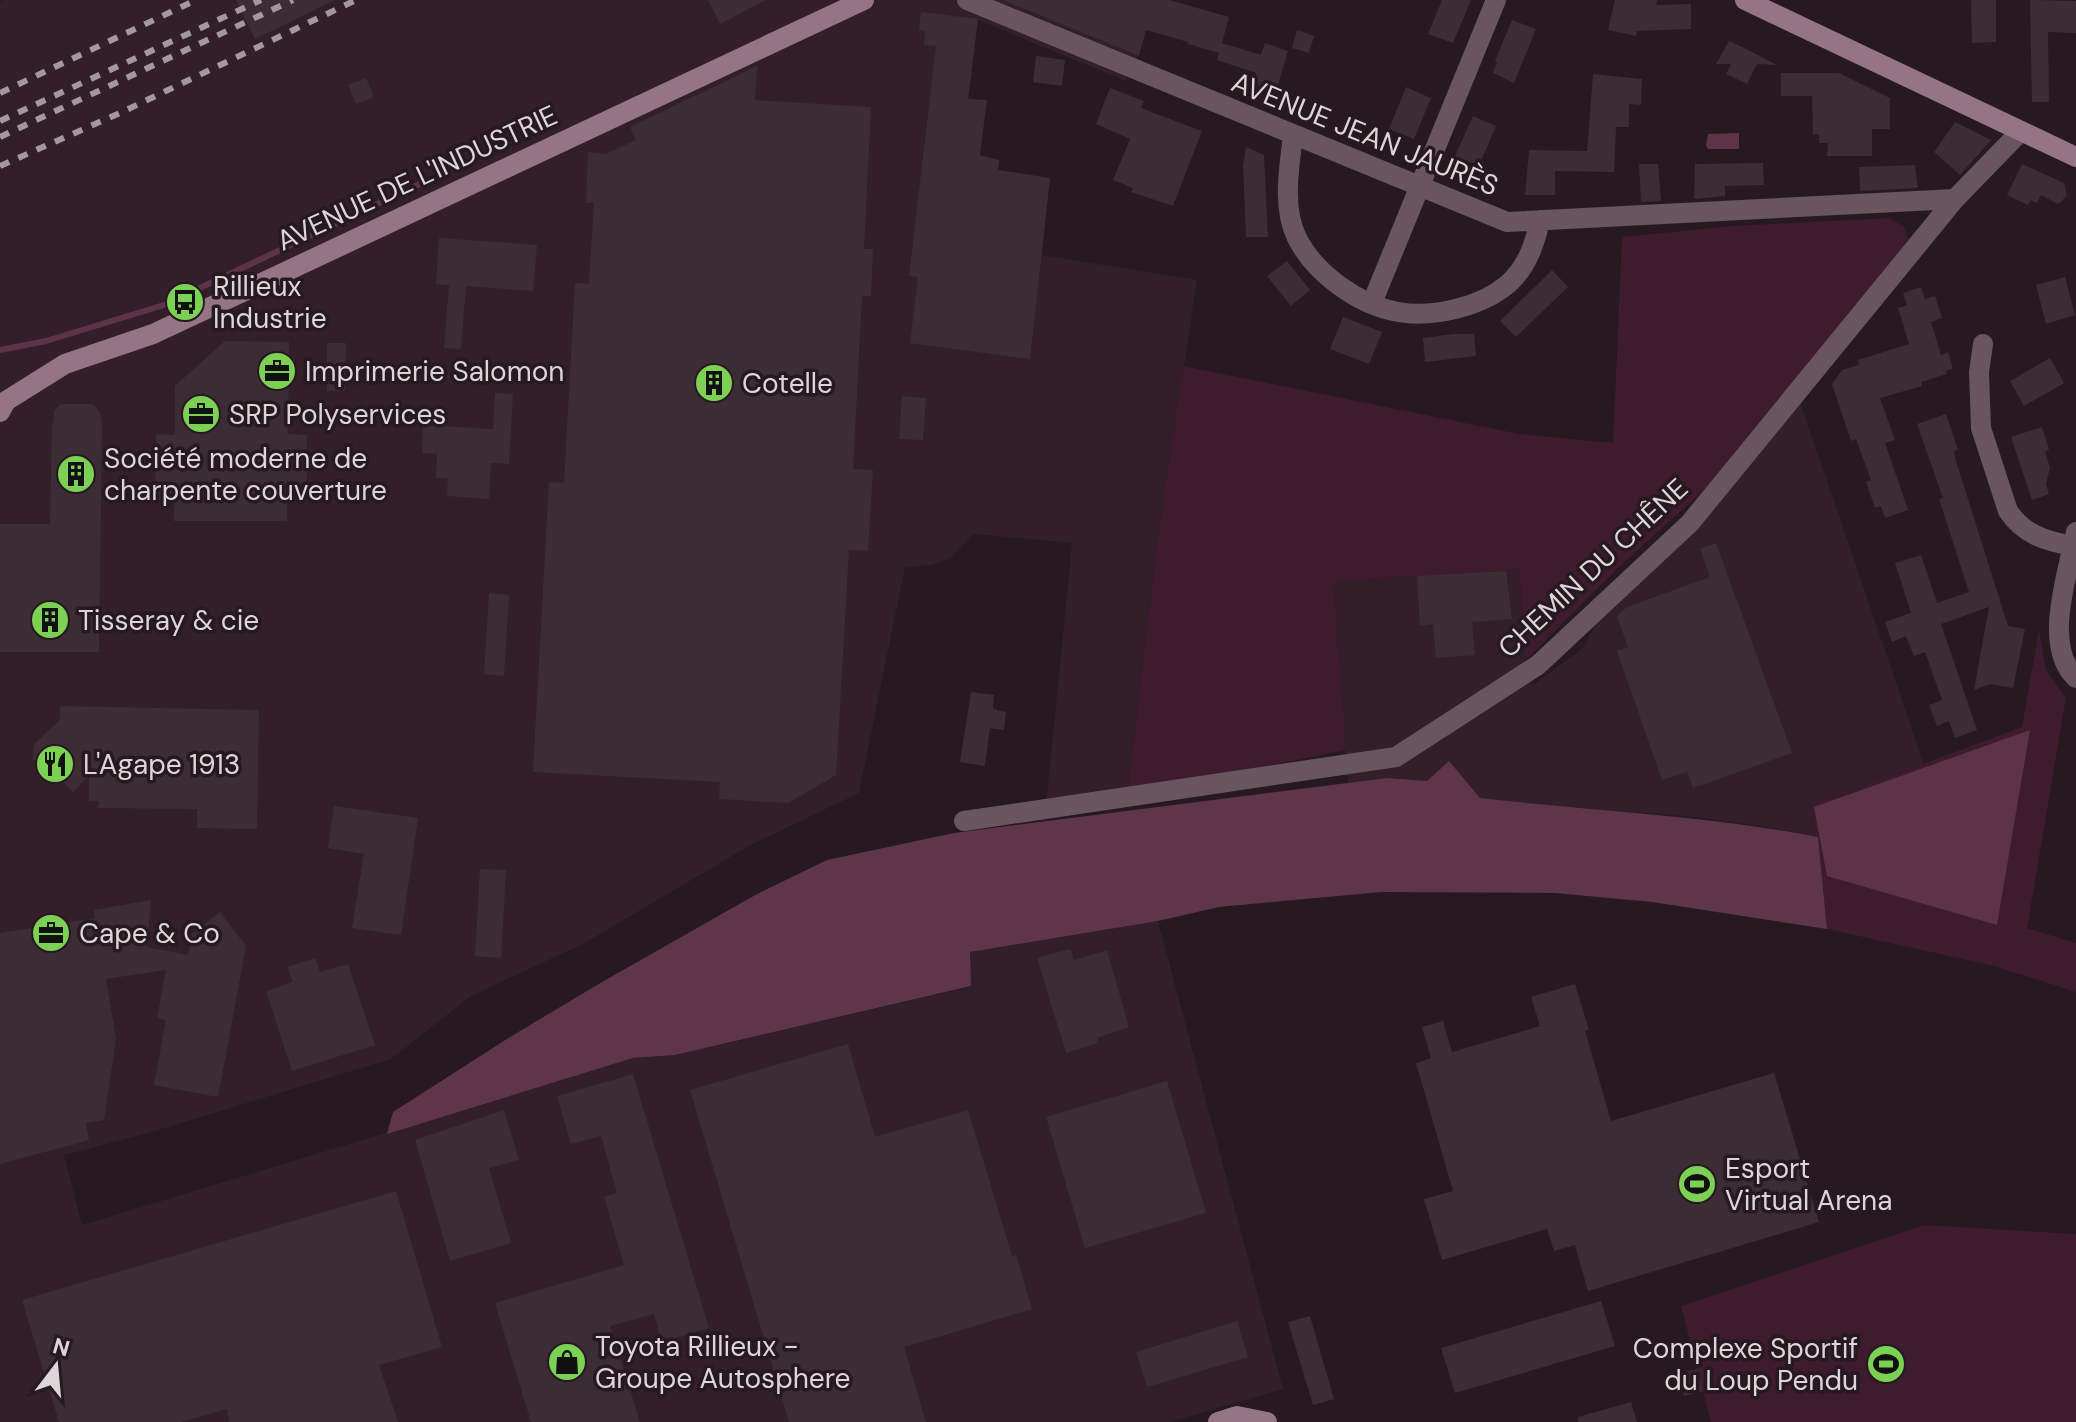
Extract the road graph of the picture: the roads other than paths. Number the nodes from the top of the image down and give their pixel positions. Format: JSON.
{"nodes":[{"id":1,"x":864,"y":0,"type":"edge"},
{"id":2,"x":967,"y":0,"type":"edge"},
{"id":3,"x":1496,"y":0,"type":"edge"},
{"id":4,"x":1745,"y":0,"type":"edge"},
{"id":5,"x":2021,"y":131,"type":"junction"},
{"id":6,"x":1293,"y":136,"type":"junction"},
{"id":7,"x":2076,"y":157,"type":"edge"},
{"id":8,"x":1421,"y":187,"type":"junction"},
{"id":9,"x":1955,"y":199,"type":"junction"},
{"id":10,"x":1540,"y":220,"type":"junction"},
{"id":11,"x":1372,"y":303,"type":"junction"},
{"id":12,"x":1983,"y":344,"type":"dead end"},
{"id":13,"x":0,"y":412,"type":"edge"},
{"id":14,"x":2075,"y":539,"type":"edge"},
{"id":15,"x":2076,"y":678,"type":"edge"},
{"id":16,"x":964,"y":821,"type":"dead end"},
{"id":17,"x":1218,"y":1422,"type":"edge"},
{"id":18,"x":1267,"y":1422,"type":"edge"}],
"edges":[{"from":1,"to":13,"type":"street","name":"AVENUE DE L'INDUSTRIE"},
{"from":2,"to":6,"type":"street","name":"AVENUE JEAN JAURÈS"},
{"from":3,"to":8,"type":"street"},
{"from":4,"to":5,"type":"street"},
{"from":5,"to":7,"type":"street"},
{"from":5,"to":9,"type":"street"},
{"from":6,"to":8,"type":"street","name":"AVENUE JEAN JAURÈS"},
{"from":6,"to":11,"type":"street"},
{"from":8,"to":10,"type":"street","name":"AVENUE JEAN JAURÈS"},
{"from":8,"to":11,"type":"street"},
{"from":9,"to":10,"type":"street","name":"AVENUE JEAN JAURÈS"},
{"from":9,"to":16,"type":"street","name":"CHEMIN DU CHÊNE"},
{"from":10,"to":11,"type":"street"},
{"from":12,"to":14,"type":"street"},
{"from":14,"to":15,"type":"street"},
{"from":17,"to":18,"type":"street"}]}
